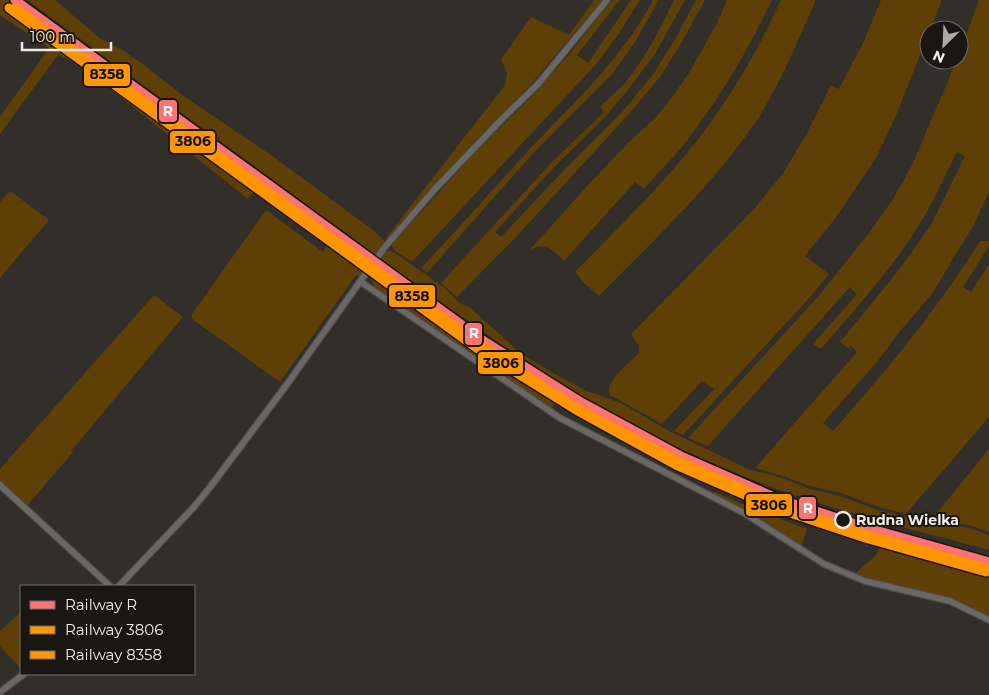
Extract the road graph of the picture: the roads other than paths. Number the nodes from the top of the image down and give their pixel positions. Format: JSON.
{"nodes":[{"id":1,"x":608,"y":0,"type":"edge"},
{"id":2,"x":361,"y":282,"type":"junction"},
{"id":3,"x":0,"y":485,"type":"edge"},
{"id":4,"x":109,"y":585,"type":"edge"},
{"id":5,"x":120,"y":585,"type":"edge"},
{"id":6,"x":989,"y":620,"type":"edge"},
{"id":7,"x":23,"y":675,"type":"edge"},
{"id":8,"x":0,"y":692,"type":"edge"}],
"edges":[{"from":1,"to":2,"type":"street"},
{"from":2,"to":5,"type":"street"},
{"from":2,"to":6,"type":"street"},
{"from":3,"to":4,"type":"street"},
{"from":7,"to":8,"type":"street"}]}
